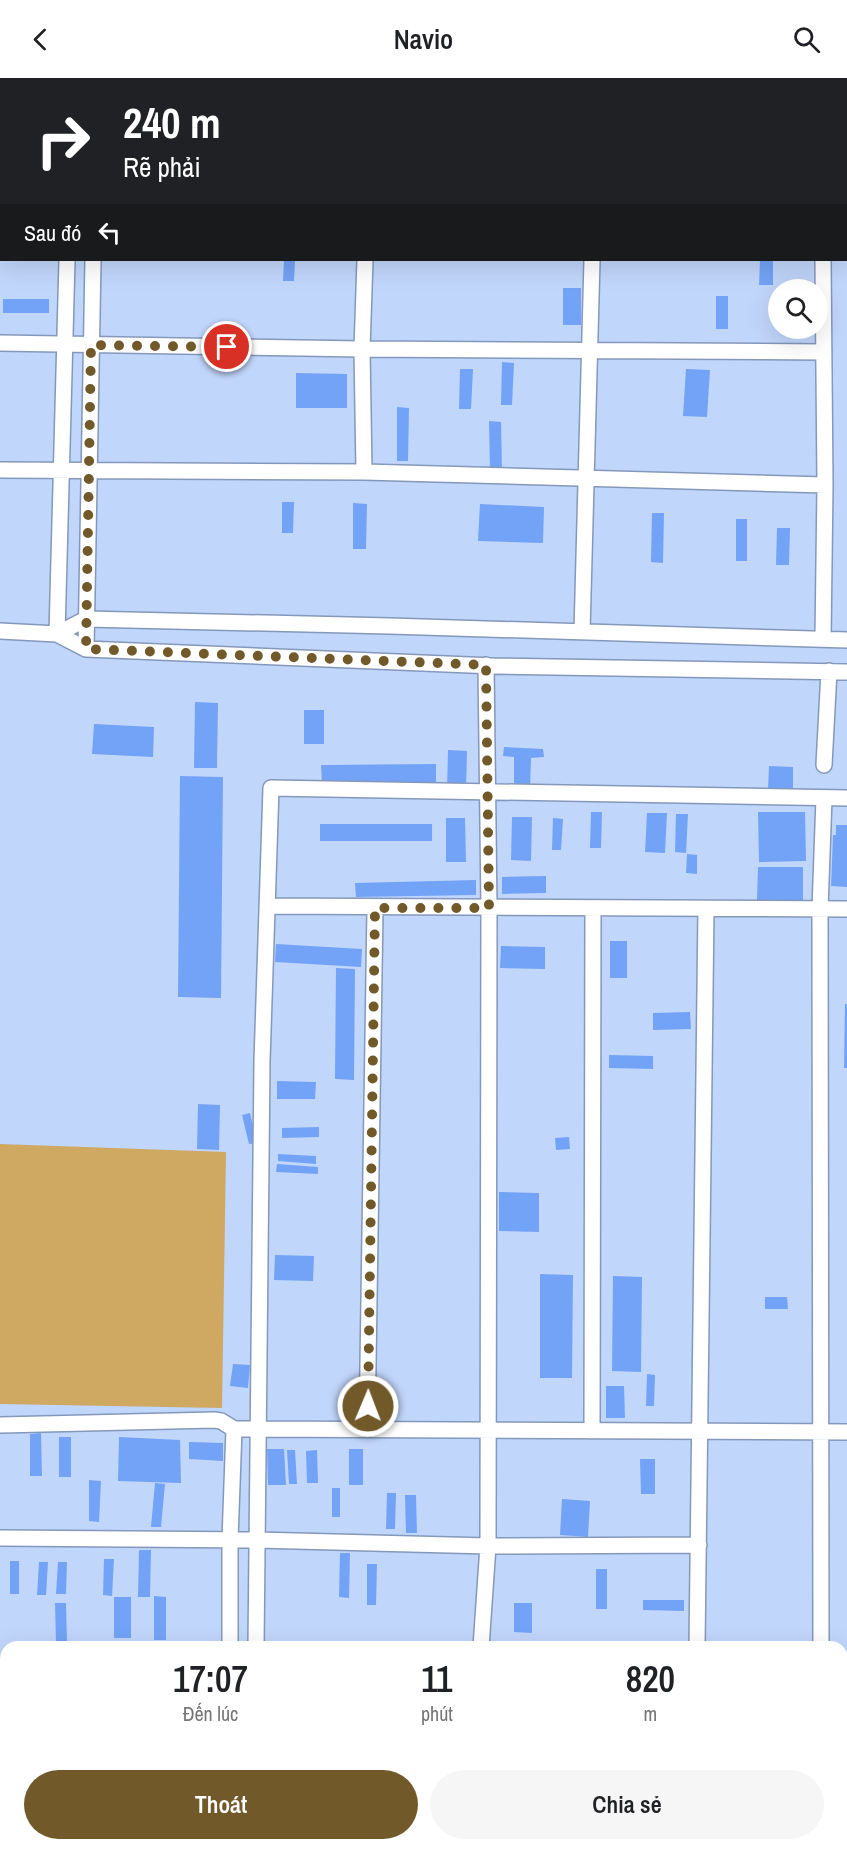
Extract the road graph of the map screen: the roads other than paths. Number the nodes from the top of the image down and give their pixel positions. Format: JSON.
{"nodes":[{"id":1,"x":67,"y":261,"type":"edge"},
{"id":2,"x":93,"y":261,"type":"edge"},
{"id":3,"x":365,"y":261,"type":"edge"},
{"id":4,"x":592,"y":261,"type":"edge"},
{"id":5,"x":823,"y":261,"type":"edge"},
{"id":6,"x":0,"y":343,"type":"edge"},
{"id":7,"x":66,"y":343,"type":"junction"},
{"id":8,"x":91,"y":345,"type":"junction"},
{"id":9,"x":362,"y":349,"type":"junction"},
{"id":10,"x":590,"y":351,"type":"junction"},
{"id":11,"x":824,"y":352,"type":"junction"},
{"id":12,"x":0,"y":470,"type":"edge"},
{"id":13,"x":62,"y":470,"type":"junction"},
{"id":14,"x":90,"y":470,"type":"junction"},
{"id":15,"x":364,"y":472,"type":"junction"},
{"id":16,"x":587,"y":478,"type":"junction"},
{"id":17,"x":825,"y":485,"type":"junction"},
{"id":18,"x":86,"y":619,"type":"junction"},
{"id":19,"x":0,"y":631,"type":"edge"},
{"id":20,"x":582,"y":632,"type":"junction"},
{"id":21,"x":57,"y":634,"type":"junction"},
{"id":22,"x":823,"y":639,"type":"junction"},
{"id":23,"x":847,"y":640,"type":"edge"},
{"id":24,"x":86,"y":649,"type":"junction"},
{"id":25,"x":486,"y":665,"type":"junction"},
{"id":26,"x":829,"y":671,"type":"junction"},
{"id":27,"x":847,"y":672,"type":"edge"},
{"id":28,"x":824,"y":765,"type":"dead end"},
{"id":29,"x":488,"y":792,"type":"junction"},
{"id":30,"x":824,"y":798,"type":"junction"},
{"id":31,"x":847,"y":798,"type":"edge"},
{"id":32,"x":267,"y":906,"type":"junction"},
{"id":33,"x":375,"y":908,"type":"junction"},
{"id":34,"x":489,"y":908,"type":"junction"},
{"id":35,"x":593,"y":908,"type":"junction"},
{"id":36,"x":706,"y":909,"type":"junction"},
{"id":37,"x":820,"y":909,"type":"junction"},
{"id":38,"x":847,"y":909,"type":"edge"},
{"id":39,"x":0,"y":1425,"type":"edge"},
{"id":40,"x":234,"y":1429,"type":"junction"},
{"id":41,"x":259,"y":1430,"type":"junction"},
{"id":42,"x":367,"y":1430,"type":"junction"},
{"id":43,"x":487,"y":1430,"type":"junction"},
{"id":44,"x":592,"y":1431,"type":"junction"},
{"id":45,"x":700,"y":1431,"type":"junction"},
{"id":46,"x":821,"y":1432,"type":"junction"},
{"id":47,"x":847,"y":1432,"type":"edge"},
{"id":48,"x":0,"y":1538,"type":"edge"},
{"id":49,"x":230,"y":1540,"type":"junction"},
{"id":50,"x":257,"y":1540,"type":"junction"},
{"id":51,"x":699,"y":1545,"type":"junction"},
{"id":52,"x":488,"y":1546,"type":"junction"},
{"id":53,"x":230,"y":1641,"type":"edge"},
{"id":54,"x":256,"y":1641,"type":"edge"},
{"id":55,"x":481,"y":1641,"type":"edge"},
{"id":56,"x":697,"y":1641,"type":"edge"},
{"id":57,"x":821,"y":1641,"type":"edge"}],
"edges":[{"from":1,"to":7,"type":"street"},
{"from":2,"to":8,"type":"street"},
{"from":3,"to":9,"type":"street"},
{"from":4,"to":10,"type":"street"},
{"from":5,"to":11,"type":"street"},
{"from":6,"to":7,"type":"street"},
{"from":7,"to":8,"type":"street"},
{"from":7,"to":13,"type":"street"},
{"from":8,"to":9,"type":"street"},
{"from":8,"to":14,"type":"street"},
{"from":9,"to":10,"type":"street"},
{"from":9,"to":15,"type":"street"},
{"from":10,"to":11,"type":"street"},
{"from":10,"to":16,"type":"street"},
{"from":11,"to":17,"type":"street"},
{"from":12,"to":13,"type":"street"},
{"from":13,"to":14,"type":"street"},
{"from":13,"to":21,"type":"street"},
{"from":14,"to":15,"type":"street"},
{"from":14,"to":18,"type":"street"},
{"from":15,"to":16,"type":"street"},
{"from":16,"to":17,"type":"street"},
{"from":16,"to":20,"type":"street"},
{"from":17,"to":22,"type":"street"},
{"from":18,"to":20,"type":"street"},
{"from":18,"to":21,"type":"street"},
{"from":18,"to":24,"type":"street"},
{"from":19,"to":21,"type":"street"},
{"from":20,"to":22,"type":"street"},
{"from":21,"to":24,"type":"street"},
{"from":22,"to":23,"type":"street"},
{"from":24,"to":25,"type":"street"},
{"from":25,"to":26,"type":"street"},
{"from":25,"to":29,"type":"street"},
{"from":26,"to":27,"type":"street"},
{"from":26,"to":28,"type":"street"},
{"from":29,"to":30,"type":"street"},
{"from":29,"to":32,"type":"street"},
{"from":29,"to":34,"type":"street"},
{"from":30,"to":31,"type":"street"},
{"from":30,"to":37,"type":"street"},
{"from":32,"to":33,"type":"street"},
{"from":32,"to":41,"type":"street"},
{"from":33,"to":34,"type":"street"},
{"from":33,"to":42,"type":"street"},
{"from":34,"to":35,"type":"street"},
{"from":34,"to":43,"type":"street"},
{"from":35,"to":36,"type":"street"},
{"from":35,"to":44,"type":"street"},
{"from":36,"to":37,"type":"street"},
{"from":36,"to":45,"type":"street"},
{"from":37,"to":38,"type":"street"},
{"from":37,"to":46,"type":"street"},
{"from":39,"to":40,"type":"street"},
{"from":40,"to":41,"type":"street"},
{"from":40,"to":49,"type":"street"},
{"from":41,"to":42,"type":"street"},
{"from":41,"to":50,"type":"street"},
{"from":42,"to":43,"type":"street"},
{"from":43,"to":44,"type":"street"},
{"from":43,"to":52,"type":"street"},
{"from":44,"to":45,"type":"street"},
{"from":45,"to":46,"type":"street"},
{"from":45,"to":51,"type":"street"},
{"from":46,"to":47,"type":"street"},
{"from":46,"to":57,"type":"street"},
{"from":48,"to":49,"type":"street"},
{"from":49,"to":50,"type":"street"},
{"from":49,"to":53,"type":"street"},
{"from":50,"to":52,"type":"street"},
{"from":50,"to":54,"type":"street"},
{"from":51,"to":52,"type":"street"},
{"from":51,"to":56,"type":"street"},
{"from":52,"to":55,"type":"street"}]}
